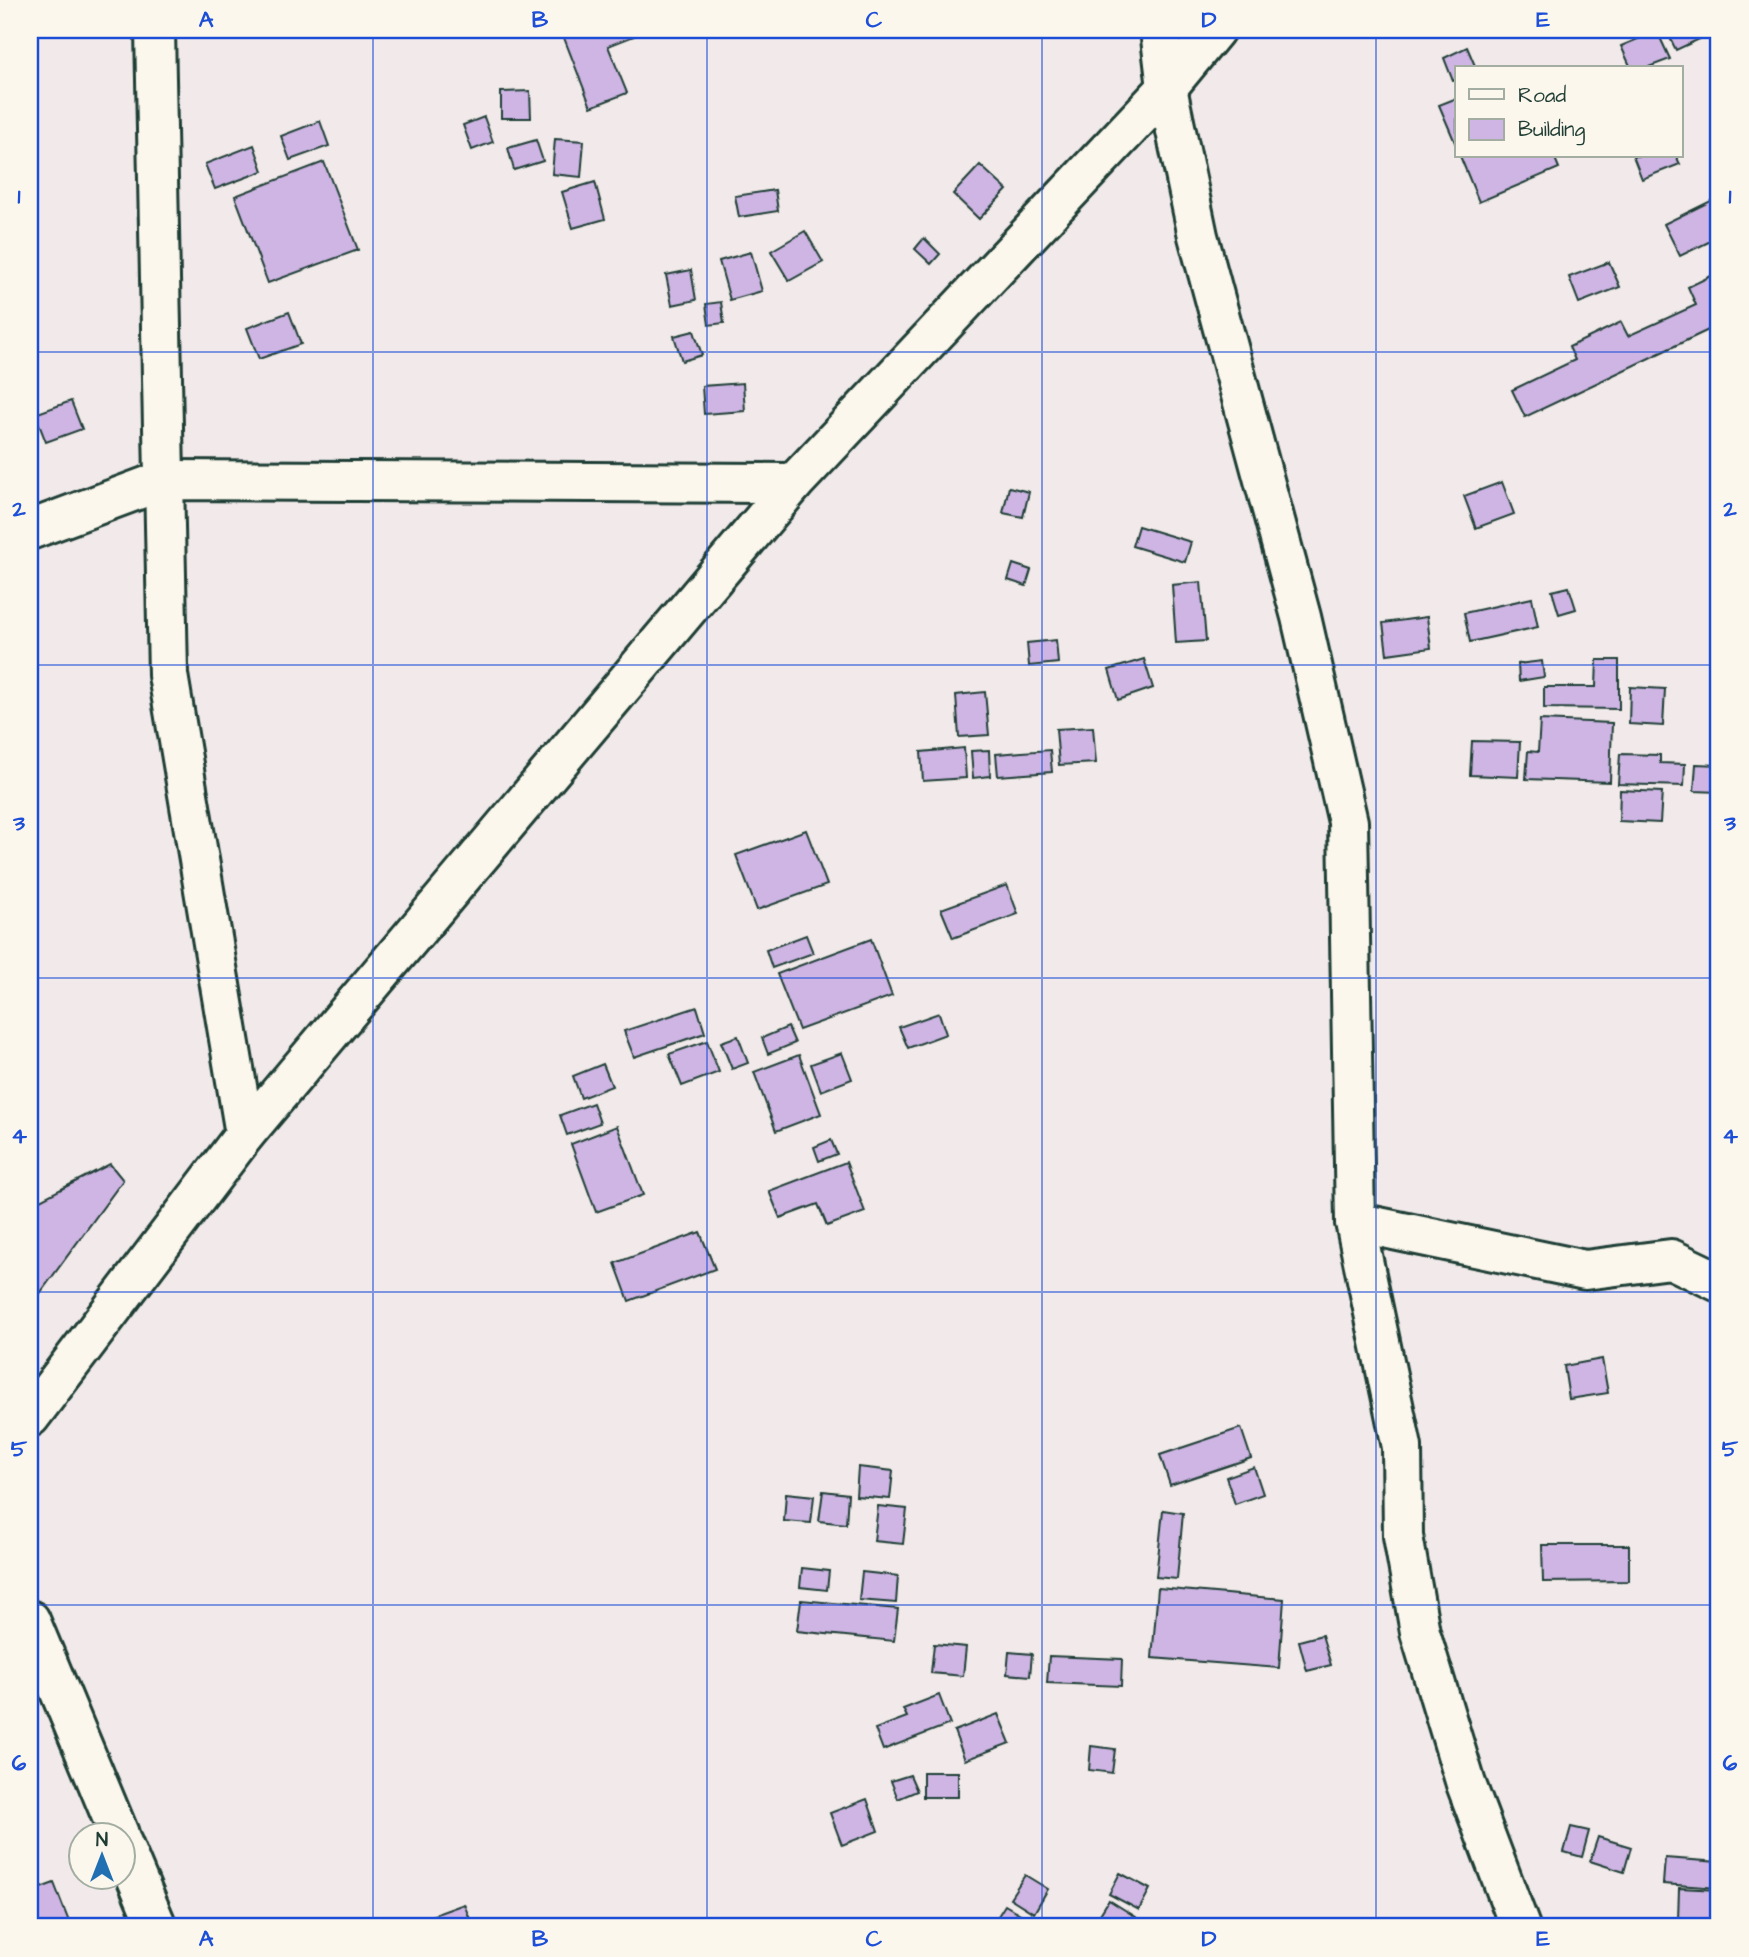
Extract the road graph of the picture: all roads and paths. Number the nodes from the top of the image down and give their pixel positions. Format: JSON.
{"nodes":[{"id":1,"x":155,"y":30,"type":"edge"},
{"id":2,"x":1160,"y":30,"type":"edge"},
{"id":3,"x":1215,"y":30,"type":"edge"},
{"id":4,"x":1167,"y":88,"type":"junction"},
{"id":5,"x":164,"y":480,"type":"junction"},
{"id":6,"x":794,"y":483,"type":"junction"},
{"id":7,"x":30,"y":530,"type":"edge"},
{"id":8,"x":245,"y":1134,"type":"junction"},
{"id":9,"x":1356,"y":1222,"type":"junction"},
{"id":10,"x":1719,"y":1282,"type":"edge"},
{"id":11,"x":30,"y":1417,"type":"edge"},
{"id":12,"x":30,"y":1620,"type":"edge"},
{"id":13,"x":113,"y":1820,"type":"edge"},
{"id":14,"x":136,"y":1877,"type":"edge"},
{"id":15,"x":157,"y":1927,"type":"edge"},
{"id":16,"x":1520,"y":1927,"type":"edge"}],
"edges":[{"from":1,"to":5,"type":"street"},
{"from":2,"to":4,"type":"street"},
{"from":3,"to":4,"type":"street"},
{"from":4,"to":6,"type":"street"},
{"from":4,"to":9,"type":"street"},
{"from":5,"to":6,"type":"street"},
{"from":5,"to":7,"type":"street"},
{"from":5,"to":8,"type":"street"},
{"from":6,"to":8,"type":"street"},
{"from":8,"to":11,"type":"street"},
{"from":9,"to":10,"type":"street"},
{"from":9,"to":16,"type":"street"},
{"from":12,"to":13,"type":"street"},
{"from":14,"to":15,"type":"street"}]}
